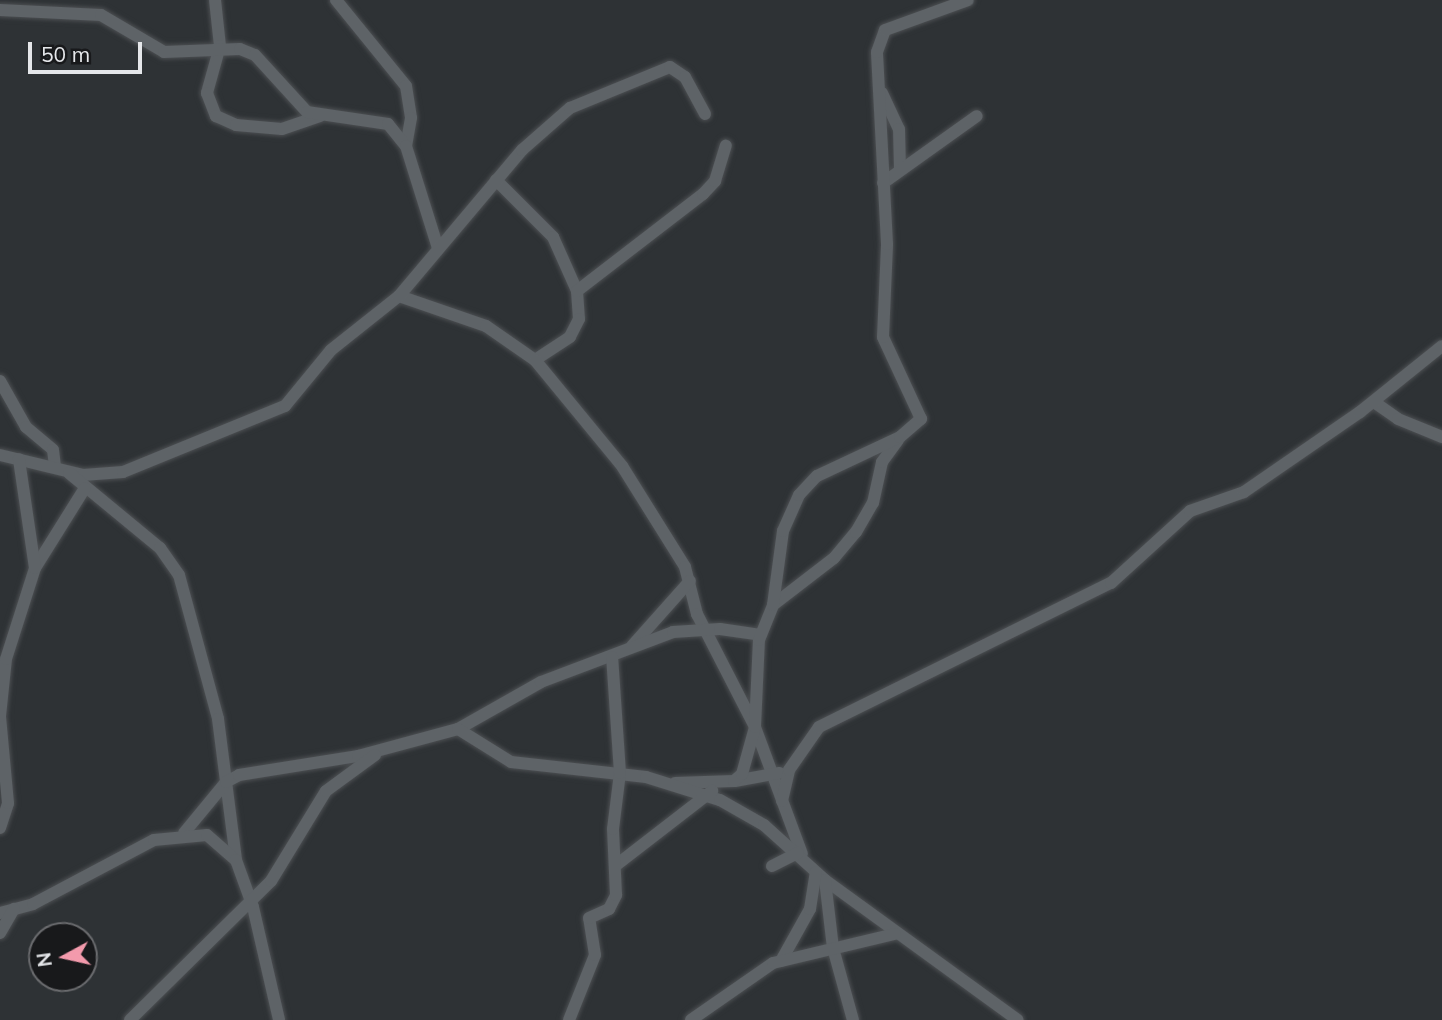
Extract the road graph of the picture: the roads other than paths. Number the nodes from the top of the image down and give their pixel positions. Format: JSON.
{"nodes":[{"id":1,"x":215,"y":0,"type":"edge"},
{"id":2,"x":336,"y":0,"type":"edge"},
{"id":3,"x":968,"y":0,"type":"edge"},
{"id":4,"x":7,"y":7,"type":"edge"},
{"id":5,"x":220,"y":46,"type":"junction"},
{"id":6,"x":880,"y":89,"type":"junction"},
{"id":7,"x":705,"y":114,"type":"dead end"},
{"id":8,"x":320,"y":116,"type":"junction"},
{"id":9,"x":977,"y":116,"type":"dead end"},
{"id":10,"x":406,"y":146,"type":"junction"},
{"id":11,"x":726,"y":146,"type":"dead end"},
{"id":12,"x":900,"y":170,"type":"junction"},
{"id":13,"x":496,"y":180,"type":"junction"},
{"id":14,"x":883,"y":183,"type":"junction"},
{"id":15,"x":438,"y":248,"type":"junction"},
{"id":16,"x":577,"y":291,"type":"junction"},
{"id":17,"x":399,"y":296,"type":"junction"},
{"id":18,"x":1442,"y":346,"type":"edge"},
{"id":19,"x":535,"y":360,"type":"junction"},
{"id":20,"x":0,"y":381,"type":"edge"},
{"id":21,"x":1374,"y":402,"type":"junction"},
{"id":22,"x":900,"y":437,"type":"junction"},
{"id":23,"x":1442,"y":437,"type":"edge"},
{"id":24,"x":0,"y":455,"type":"edge"},
{"id":25,"x":19,"y":459,"type":"junction"},
{"id":26,"x":55,"y":467,"type":"junction"},
{"id":27,"x":69,"y":473,"type":"junction"},
{"id":28,"x":85,"y":488,"type":"junction"},
{"id":29,"x":35,"y":568,"type":"junction"},
{"id":30,"x":690,"y":581,"type":"junction"},
{"id":31,"x":773,"y":605,"type":"junction"},
{"id":32,"x":706,"y":629,"type":"junction"},
{"id":33,"x":761,"y":635,"type":"junction"},
{"id":34,"x":631,"y":648,"type":"junction"},
{"id":35,"x":613,"y":664,"type":"junction"},
{"id":36,"x":755,"y":727,"type":"junction"},
{"id":37,"x":458,"y":729,"type":"junction"},
{"id":38,"x":384,"y":749,"type":"junction"},
{"id":39,"x":789,"y":770,"type":"junction"},
{"id":40,"x":620,"y":773,"type":"junction"},
{"id":41,"x":772,"y":775,"type":"junction"},
{"id":42,"x":734,"y":781,"type":"junction"},
{"id":43,"x":226,"y":782,"type":"junction"},
{"id":44,"x":675,"y":783,"type":"junction"},
{"id":45,"x":707,"y":794,"type":"junction"},
{"id":46,"x":782,"y":801,"type":"junction"},
{"id":47,"x":0,"y":828,"type":"edge"},
{"id":48,"x":184,"y":833,"type":"junction"},
{"id":49,"x":801,"y":855,"type":"junction"},
{"id":50,"x":236,"y":860,"type":"junction"},
{"id":51,"x":615,"y":866,"type":"junction"},
{"id":52,"x":772,"y":866,"type":"dead end"},
{"id":53,"x":820,"y":876,"type":"junction"},
{"id":54,"x":250,"y":898,"type":"junction"},
{"id":55,"x":15,"y":909,"type":"junction"},
{"id":56,"x":0,"y":913,"type":"edge"},
{"id":57,"x":0,"y":933,"type":"edge"},
{"id":58,"x":895,"y":934,"type":"junction"},
{"id":59,"x":833,"y":948,"type":"junction"},
{"id":60,"x":781,"y":961,"type":"junction"},
{"id":61,"x":130,"y":1020,"type":"edge"},
{"id":62,"x":279,"y":1020,"type":"edge"},
{"id":63,"x":569,"y":1020,"type":"edge"},
{"id":64,"x":691,"y":1020,"type":"edge"},
{"id":65,"x":853,"y":1020,"type":"edge"},
{"id":66,"x":1018,"y":1020,"type":"edge"}],
"edges":[{"from":1,"to":5,"type":"street"},
{"from":2,"to":10,"type":"street"},
{"from":3,"to":6,"type":"street"},
{"from":4,"to":5,"type":"street"},
{"from":5,"to":8,"type":"street"},
{"from":5,"to":8,"type":"street"},
{"from":6,"to":12,"type":"street"},
{"from":6,"to":14,"type":"street"},
{"from":7,"to":13,"type":"street"},
{"from":8,"to":10,"type":"street"},
{"from":9,"to":12,"type":"street"},
{"from":10,"to":15,"type":"street"},
{"from":11,"to":16,"type":"street"},
{"from":12,"to":14,"type":"street"},
{"from":13,"to":15,"type":"street"},
{"from":13,"to":16,"type":"street"},
{"from":14,"to":22,"type":"street"},
{"from":15,"to":17,"type":"street"},
{"from":16,"to":19,"type":"street"},
{"from":17,"to":19,"type":"street"},
{"from":17,"to":27,"type":"street"},
{"from":18,"to":21,"type":"street"},
{"from":19,"to":30,"type":"street"},
{"from":20,"to":26,"type":"street"},
{"from":21,"to":23,"type":"street"},
{"from":21,"to":39,"type":"street"},
{"from":22,"to":31,"type":"street"},
{"from":22,"to":31,"type":"street"},
{"from":24,"to":25,"type":"street"},
{"from":25,"to":26,"type":"street"},
{"from":25,"to":29,"type":"street"},
{"from":26,"to":27,"type":"street"},
{"from":27,"to":28,"type":"street"},
{"from":28,"to":29,"type":"street"},
{"from":28,"to":43,"type":"street"},
{"from":29,"to":47,"type":"street"},
{"from":30,"to":32,"type":"street"},
{"from":30,"to":34,"type":"street"},
{"from":31,"to":33,"type":"street"},
{"from":32,"to":33,"type":"street"},
{"from":32,"to":34,"type":"street"},
{"from":32,"to":36,"type":"street"},
{"from":33,"to":36,"type":"street"},
{"from":34,"to":35,"type":"street"},
{"from":35,"to":37,"type":"street"},
{"from":35,"to":40,"type":"street"},
{"from":36,"to":41,"type":"street"},
{"from":36,"to":42,"type":"street"},
{"from":37,"to":38,"type":"street"},
{"from":37,"to":40,"type":"street"},
{"from":38,"to":43,"type":"street"},
{"from":38,"to":54,"type":"street"},
{"from":39,"to":41,"type":"street"},
{"from":39,"to":46,"type":"street"},
{"from":40,"to":44,"type":"street"},
{"from":40,"to":51,"type":"street"},
{"from":41,"to":42,"type":"street"},
{"from":41,"to":46,"type":"street"},
{"from":42,"to":44,"type":"street"},
{"from":42,"to":45,"type":"street"},
{"from":43,"to":48,"type":"street"},
{"from":43,"to":50,"type":"street"},
{"from":44,"to":45,"type":"street"},
{"from":45,"to":49,"type":"street"},
{"from":45,"to":51,"type":"street"},
{"from":46,"to":49,"type":"street"},
{"from":48,"to":50,"type":"street"},
{"from":48,"to":55,"type":"street"},
{"from":49,"to":52,"type":"street"},
{"from":49,"to":53,"type":"street"},
{"from":50,"to":54,"type":"street"},
{"from":51,"to":63,"type":"street"},
{"from":53,"to":58,"type":"street"},
{"from":53,"to":59,"type":"street"},
{"from":53,"to":60,"type":"street"},
{"from":54,"to":61,"type":"street"},
{"from":54,"to":62,"type":"street"},
{"from":55,"to":56,"type":"street"},
{"from":55,"to":57,"type":"street"},
{"from":58,"to":59,"type":"street"},
{"from":58,"to":66,"type":"street"},
{"from":59,"to":60,"type":"street"},
{"from":59,"to":65,"type":"street"},
{"from":60,"to":64,"type":"street"}]}
